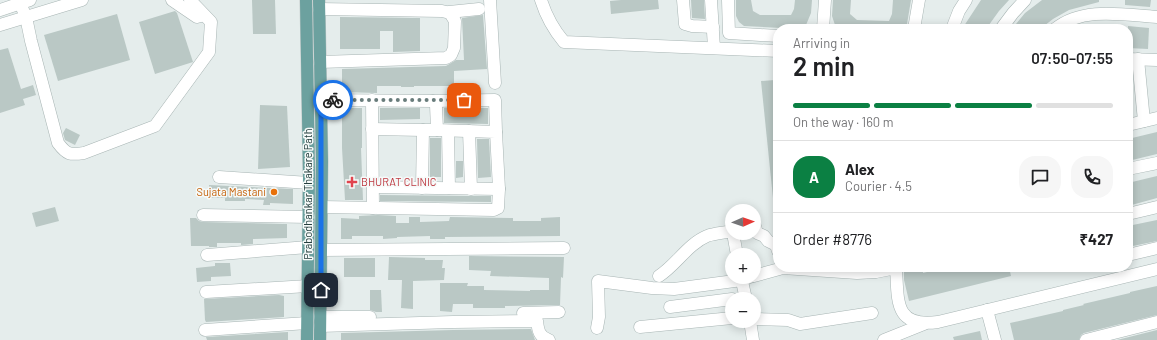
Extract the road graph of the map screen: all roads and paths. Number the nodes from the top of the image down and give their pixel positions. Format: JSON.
{"nodes":[{"id":1,"x":82,"y":0,"type":"edge"},
{"id":2,"x":172,"y":0,"type":"edge"},
{"id":3,"x":190,"y":0,"type":"edge"},
{"id":4,"x":306,"y":0,"type":"edge"},
{"id":5,"x":490,"y":0,"type":"edge"},
{"id":6,"x":541,"y":0,"type":"edge"},
{"id":7,"x":683,"y":0,"type":"edge"},
{"id":8,"x":711,"y":0,"type":"edge"},
{"id":9,"x":728,"y":0,"type":"edge"},
{"id":10,"x":825,"y":0,"type":"edge"},
{"id":11,"x":919,"y":0,"type":"edge"},
{"id":12,"x":966,"y":0,"type":"edge"},
{"id":13,"x":1026,"y":0,"type":"edge"},
{"id":14,"x":25,"y":1,"type":"edge"},
{"id":15,"x":319,"y":4,"type":"edge"},
{"id":16,"x":479,"y":8,"type":"dead end"},
{"id":17,"x":0,"y":10,"type":"edge"},
{"id":18,"x":449,"y":12,"type":"junction"},
{"id":19,"x":205,"y":16,"type":"junction"},
{"id":20,"x":26,"y":17,"type":"junction"},
{"id":21,"x":1157,"y":17,"type":"edge"},
{"id":22,"x":823,"y":24,"type":"edge"},
{"id":23,"x":915,"y":24,"type":"edge"},
{"id":24,"x":954,"y":24,"type":"edge"},
{"id":25,"x":1005,"y":24,"type":"edge"},
{"id":26,"x":1063,"y":24,"type":"edge"},
{"id":27,"x":0,"y":25,"type":"edge"},
{"id":28,"x":713,"y":27,"type":"junction"},
{"id":29,"x":773,"y":36,"type":"edge"},
{"id":30,"x":714,"y":48,"type":"junction"},
{"id":31,"x":773,"y":51,"type":"edge"},
{"id":32,"x":1133,"y":59,"type":"edge"},
{"id":33,"x":1157,"y":60,"type":"edge"},
{"id":34,"x":320,"y":62,"type":"junction"},
{"id":35,"x":495,"y":83,"type":"dead end"},
{"id":36,"x":321,"y":100,"type":"junction"},
{"id":37,"x":372,"y":100,"type":"junction"},
{"id":38,"x":433,"y":101,"type":"junction"},
{"id":39,"x":1157,"y":118,"type":"edge"},
{"id":40,"x":1144,"y":121,"type":"junction"},
{"id":41,"x":1133,"y":124,"type":"edge"},
{"id":42,"x":372,"y":129,"type":"junction"},
{"id":43,"x":423,"y":130,"type":"junction"},
{"id":44,"x":443,"y":130,"type":"junction"},
{"id":45,"x":469,"y":131,"type":"junction"},
{"id":46,"x":496,"y":132,"type":"junction"},
{"id":47,"x":309,"y":161,"type":"junction"},
{"id":48,"x":322,"y":161,"type":"junction"},
{"id":49,"x":1157,"y":163,"type":"edge"},
{"id":50,"x":1133,"y":168,"type":"edge"},
{"id":51,"x":218,"y":177,"type":"dead end"},
{"id":52,"x":309,"y":183,"type":"junction"},
{"id":53,"x":373,"y":187,"type":"junction"},
{"id":54,"x":422,"y":188,"type":"junction"},
{"id":55,"x":443,"y":188,"type":"junction"},
{"id":56,"x":471,"y":188,"type":"junction"},
{"id":57,"x":499,"y":189,"type":"junction"},
{"id":58,"x":322,"y":207,"type":"junction"},
{"id":59,"x":1157,"y":207,"type":"edge"},
{"id":60,"x":373,"y":208,"type":"junction"},
{"id":61,"x":438,"y":209,"type":"junction"},
{"id":62,"x":1133,"y":213,"type":"edge"},
{"id":63,"x":203,"y":215,"type":"dead end"},
{"id":64,"x":309,"y":217,"type":"junction"},
{"id":65,"x":725,"y":230,"type":"edge"},
{"id":66,"x":761,"y":235,"type":"edge"},
{"id":67,"x":773,"y":244,"type":"edge"},
{"id":68,"x":308,"y":247,"type":"junction"},
{"id":69,"x":564,"y":248,"type":"dead end"},
{"id":70,"x":1157,"y":248,"type":"edge"},
{"id":71,"x":321,"y":250,"type":"junction"},
{"id":72,"x":1133,"y":253,"type":"edge"},
{"id":73,"x":207,"y":255,"type":"dead end"},
{"id":74,"x":1157,"y":269,"type":"edge"},
{"id":75,"x":773,"y":271,"type":"edge"},
{"id":76,"x":838,"y":272,"type":"edge"},
{"id":77,"x":876,"y":272,"type":"edge"},
{"id":78,"x":896,"y":272,"type":"edge"},
{"id":79,"x":761,"y":274,"type":"edge"},
{"id":80,"x":659,"y":276,"type":"dead end"},
{"id":81,"x":725,"y":281,"type":"edge"},
{"id":82,"x":308,"y":286,"type":"junction"},
{"id":83,"x":206,"y":292,"type":"dead end"},
{"id":84,"x":725,"y":301,"type":"edge"},
{"id":85,"x":670,"y":307,"type":"dead end"},
{"id":86,"x":987,"y":310,"type":"junction"},
{"id":87,"x":559,"y":312,"type":"dead end"},
{"id":88,"x":872,"y":313,"type":"dead end"},
{"id":89,"x":725,"y":319,"type":"edge"},
{"id":90,"x":761,"y":319,"type":"edge"},
{"id":91,"x":320,"y":322,"type":"junction"},
{"id":92,"x":1157,"y":322,"type":"edge"},
{"id":93,"x":307,"y":323,"type":"junction"},
{"id":94,"x":924,"y":324,"type":"junction"},
{"id":95,"x":597,"y":328,"type":"dead end"},
{"id":96,"x":640,"y":328,"type":"dead end"},
{"id":97,"x":751,"y":328,"type":"edge"},
{"id":98,"x":205,"y":330,"type":"dead end"},
{"id":99,"x":307,"y":340,"type":"edge"},
{"id":100,"x":320,"y":340,"type":"edge"},
{"id":101,"x":549,"y":340,"type":"edge"},
{"id":102,"x":753,"y":340,"type":"edge"},
{"id":103,"x":884,"y":340,"type":"edge"},
{"id":104,"x":995,"y":340,"type":"edge"},
{"id":105,"x":1086,"y":340,"type":"edge"}],
"edges":[{"from":1,"to":20,"type":"street"},
{"from":2,"to":19,"type":"street"},
{"from":3,"to":19,"type":"street"},
{"from":4,"to":47,"type":"main road","name":"Prabodhankar Thakare Path"},
{"from":5,"to":35,"type":"street"},
{"from":6,"to":30,"type":"street"},
{"from":7,"to":28,"type":"street"},
{"from":8,"to":28,"type":"street"},
{"from":9,"to":29,"type":"street"},
{"from":10,"to":22,"type":"street"},
{"from":11,"to":23,"type":"street"},
{"from":12,"to":24,"type":"street"},
{"from":13,"to":25,"type":"street"},
{"from":14,"to":17,"type":"street"},
{"from":14,"to":20,"type":"street"},
{"from":15,"to":18,"type":"street"},
{"from":15,"to":34,"type":"main road","name":"Prabodhankar Thakare Path"},
{"from":16,"to":18,"type":"street"},
{"from":18,"to":34,"type":"street"},
{"from":19,"to":20,"type":"street"},
{"from":20,"to":27,"type":"street"},
{"from":21,"to":26,"type":"street"},
{"from":28,"to":30,"type":"street"},
{"from":30,"to":31,"type":"street"},
{"from":32,"to":33,"type":"street"},
{"from":32,"to":40,"type":"street"},
{"from":34,"to":36,"type":"main road","name":"Prabodhankar Thakare Path"},
{"from":36,"to":37,"type":"street"},
{"from":36,"to":48,"type":"main road","name":"Prabodhankar Thakare Path"},
{"from":37,"to":38,"type":"street"},
{"from":37,"to":42,"type":"street"},
{"from":38,"to":44,"type":"street"},
{"from":38,"to":46,"type":"street"},
{"from":39,"to":40,"type":"street"},
{"from":40,"to":41,"type":"street"},
{"from":42,"to":43,"type":"street"},
{"from":42,"to":53,"type":"street"},
{"from":43,"to":44,"type":"street"},
{"from":43,"to":54,"type":"street"},
{"from":44,"to":45,"type":"street"},
{"from":44,"to":55,"type":"street"},
{"from":45,"to":46,"type":"street"},
{"from":45,"to":56,"type":"street"},
{"from":46,"to":57,"type":"street"},
{"from":47,"to":48,"type":"street"},
{"from":47,"to":52,"type":"main road","name":"Prabodhankar Thakare Path"},
{"from":48,"to":58,"type":"main road","name":"Prabodhankar Thakare Path"},
{"from":49,"to":50,"type":"street"},
{"from":51,"to":52,"type":"street"},
{"from":52,"to":64,"type":"main road","name":"Prabodhankar Thakare Path"},
{"from":53,"to":54,"type":"street"},
{"from":53,"to":60,"type":"street"},
{"from":54,"to":55,"type":"street"},
{"from":55,"to":56,"type":"street"},
{"from":55,"to":61,"type":"street"},
{"from":56,"to":57,"type":"street"},
{"from":57,"to":61,"type":"street"},
{"from":58,"to":60,"type":"street"},
{"from":58,"to":71,"type":"main road","name":"Prabodhankar Thakare Path"},
{"from":59,"to":62,"type":"street"},
{"from":60,"to":61,"type":"street"},
{"from":63,"to":64,"type":"street"},
{"from":64,"to":68,"type":"main road","name":"Prabodhankar Thakare Path"},
{"from":65,"to":80,"type":"street"},
{"from":66,"to":67,"type":"street"},
{"from":68,"to":73,"type":"street"},
{"from":68,"to":82,"type":"main road","name":"Prabodhankar Thakare Path"},
{"from":69,"to":71,"type":"street"},
{"from":70,"to":72,"type":"street"},
{"from":71,"to":91,"type":"main road","name":"Prabodhankar Thakare Path"},
{"from":74,"to":86,"type":"street"},
{"from":75,"to":79,"type":"street"},
{"from":76,"to":77,"type":"street"},
{"from":78,"to":94,"type":"street"},
{"from":81,"to":95,"type":"street"},
{"from":82,"to":83,"type":"street"},
{"from":82,"to":93,"type":"main road","name":"Prabodhankar Thakare Path"},
{"from":84,"to":85,"type":"street"},
{"from":86,"to":94,"type":"street"},
{"from":86,"to":104,"type":"street"},
{"from":87,"to":91,"type":"street"},
{"from":88,"to":90,"type":"street"},
{"from":89,"to":96,"type":"street"},
{"from":91,"to":100,"type":"main road","name":"Prabodhankar Thakare Path"},
{"from":91,"to":101,"type":"street"},
{"from":92,"to":105,"type":"street"},
{"from":93,"to":98,"type":"street"},
{"from":93,"to":99,"type":"main road","name":"Prabodhankar Thakare Path"},
{"from":94,"to":103,"type":"street"},
{"from":97,"to":102,"type":"street"}]}
